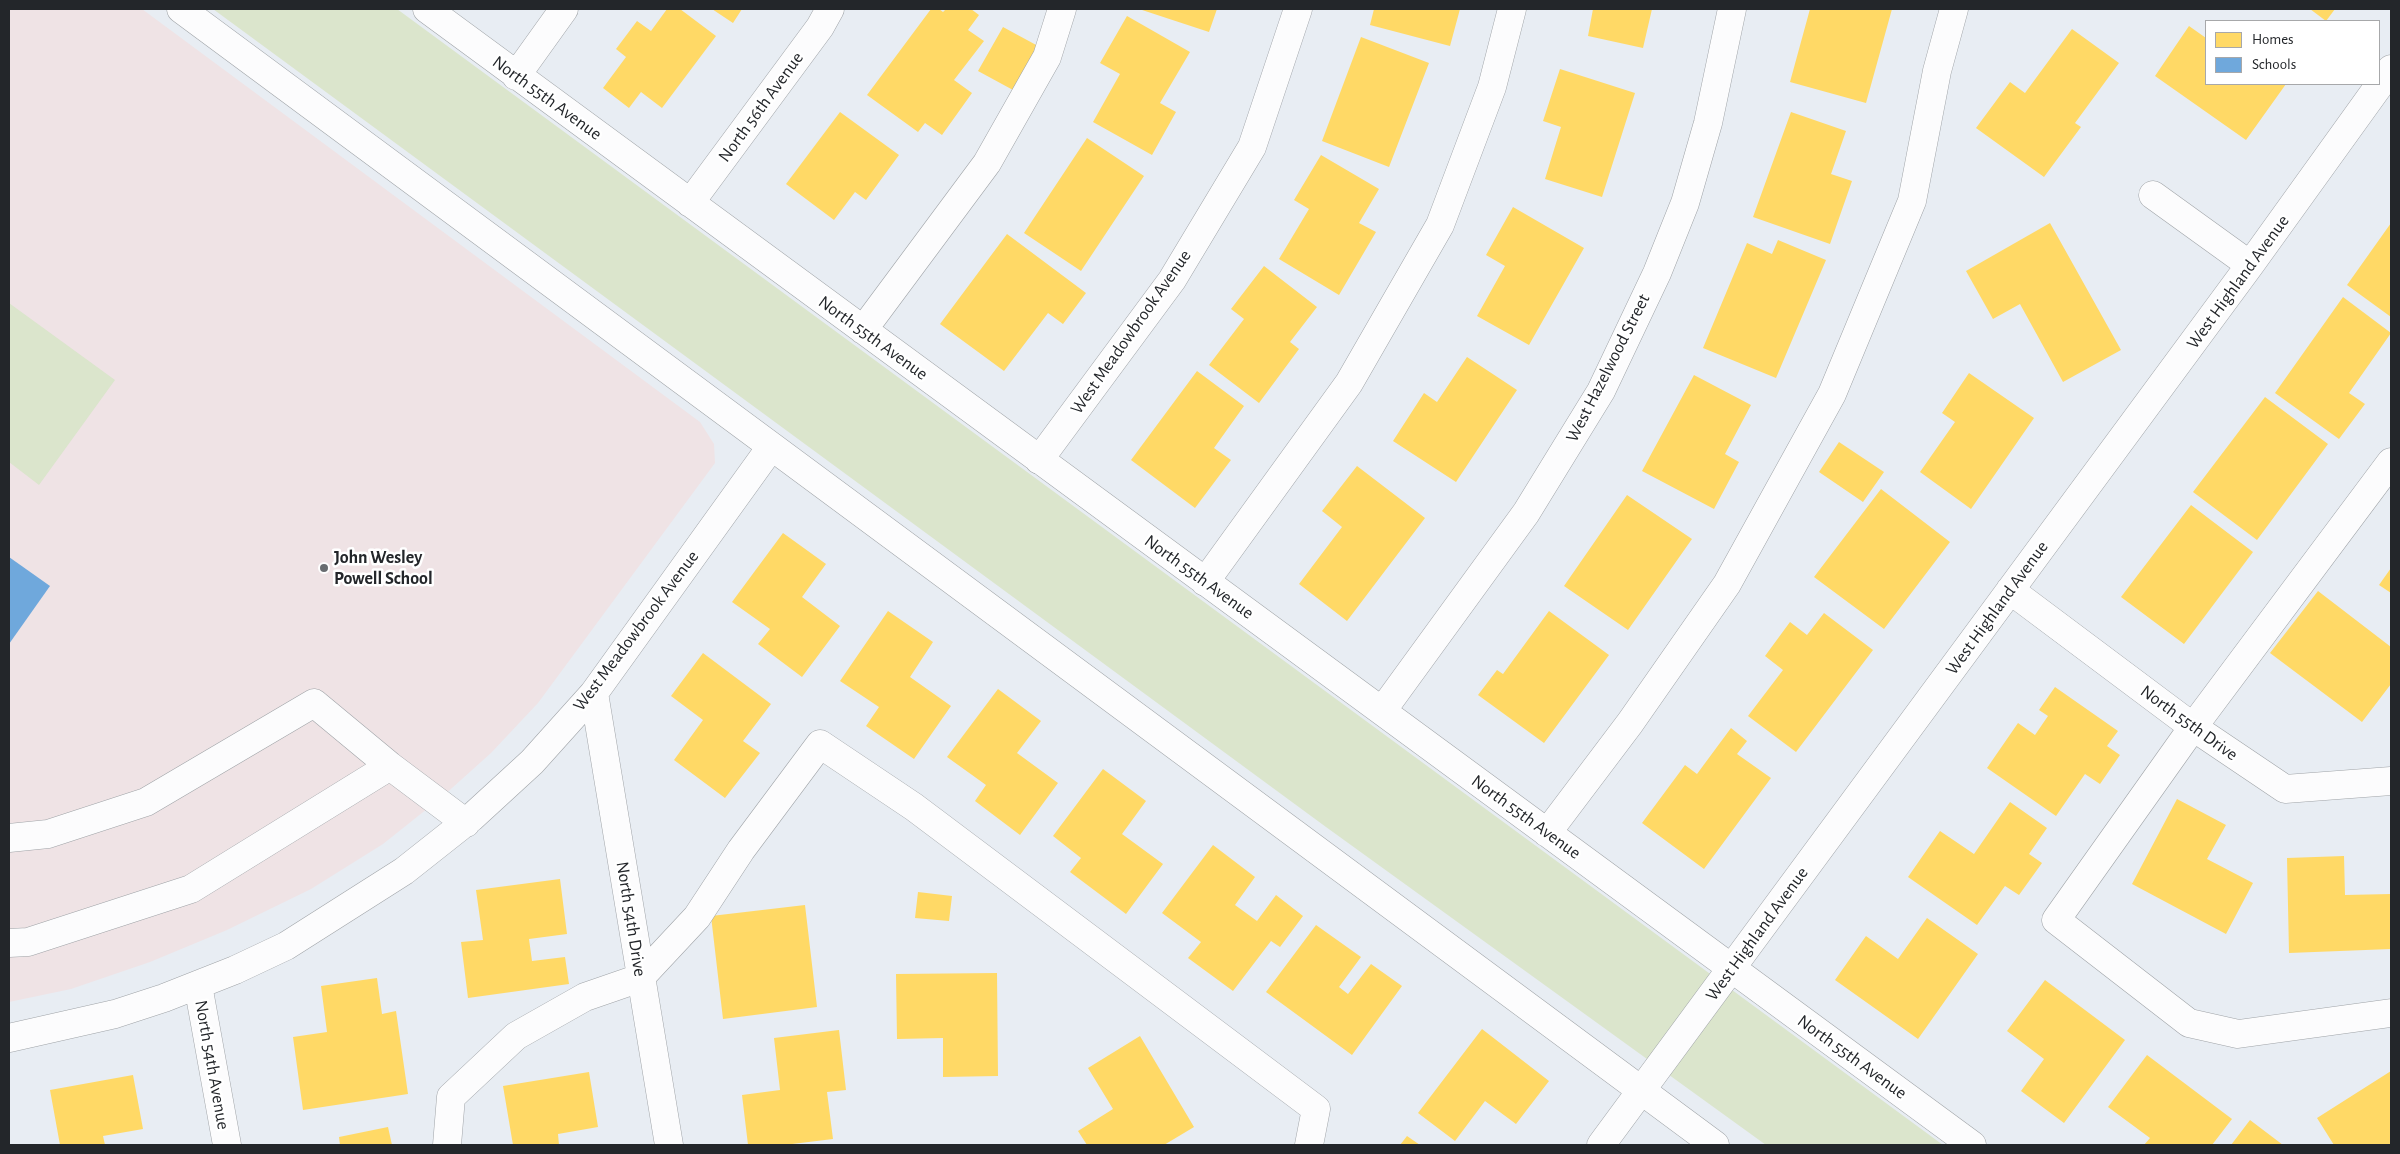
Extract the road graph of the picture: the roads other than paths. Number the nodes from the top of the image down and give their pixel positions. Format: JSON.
{"nodes":[{"id":1,"x":181,"y":9,"type":"edge"},
{"id":2,"x":427,"y":9,"type":"edge"},
{"id":3,"x":564,"y":9,"type":"edge"},
{"id":4,"x":830,"y":9,"type":"edge"},
{"id":5,"x":1062,"y":9,"type":"edge"},
{"id":6,"x":1298,"y":9,"type":"edge"},
{"id":7,"x":1512,"y":9,"type":"edge"},
{"id":8,"x":1732,"y":9,"type":"edge"},
{"id":9,"x":1954,"y":9,"type":"edge"},
{"id":10,"x":2391,"y":69,"type":"edge"},
{"id":11,"x":516,"y":76,"type":"junction"},
{"id":12,"x":2380,"y":84,"type":"edge"},
{"id":13,"x":2379,"y":85,"type":"edge"},
{"id":14,"x":2153,"y":195,"type":"dead end"},
{"id":15,"x":690,"y":203,"type":"junction"},
{"id":16,"x":2250,"y":265,"type":"junction"},
{"id":17,"x":863,"y":330,"type":"junction"},
{"id":18,"x":771,"y":447,"type":"junction"},
{"id":19,"x":1039,"y":460,"type":"junction"},
{"id":20,"x":2391,"y":462,"type":"edge"},
{"id":21,"x":1205,"y":582,"type":"junction"},
{"id":22,"x":2010,"y":590,"type":"junction"},
{"id":23,"x":594,"y":692,"type":"junction"},
{"id":24,"x":1382,"y":711,"type":"junction"},
{"id":25,"x":2193,"y":727,"type":"junction"},
{"id":26,"x":390,"y":766,"type":"junction"},
{"id":27,"x":2391,"y":782,"type":"edge"},
{"id":28,"x":466,"y":822,"type":"junction"},
{"id":29,"x":1547,"y":833,"type":"junction"},
{"id":30,"x":9,"y":838,"type":"edge"},
{"id":31,"x":9,"y":943,"type":"edge"},
{"id":32,"x":1731,"y":968,"type":"junction"},
{"id":33,"x":640,"y":978,"type":"junction"},
{"id":34,"x":198,"y":985,"type":"junction"},
{"id":35,"x":2391,"y":1013,"type":"edge"},
{"id":36,"x":9,"y":1038,"type":"edge"},
{"id":37,"x":1641,"y":1090,"type":"junction"},
{"id":38,"x":227,"y":1145,"type":"edge"},
{"id":39,"x":447,"y":1145,"type":"edge"},
{"id":40,"x":669,"y":1145,"type":"edge"},
{"id":41,"x":1309,"y":1145,"type":"edge"},
{"id":42,"x":1601,"y":1145,"type":"edge"},
{"id":43,"x":1715,"y":1145,"type":"edge"},
{"id":44,"x":1972,"y":1145,"type":"edge"}],
"edges":[{"from":1,"to":18,"type":"street"},
{"from":2,"to":11,"type":"street","name":"North 55th Avenue"},
{"from":3,"to":11,"type":"street"},
{"from":4,"to":15,"type":"street","name":"North 56th Avenue"},
{"from":5,"to":17,"type":"street"},
{"from":6,"to":19,"type":"street","name":"West Meadowbrook Avenue"},
{"from":7,"to":21,"type":"street"},
{"from":8,"to":24,"type":"street","name":"West Hazelwood Street"},
{"from":9,"to":29,"type":"street"},
{"from":10,"to":12,"type":"street","name":"West Highland Avenue"},
{"from":11,"to":15,"type":"street","name":"North 55th Avenue"},
{"from":13,"to":16,"type":"street","name":"West Highland Avenue"},
{"from":14,"to":16,"type":"street"},
{"from":15,"to":17,"type":"street","name":"North 55th Avenue"},
{"from":16,"to":22,"type":"street","name":"West Highland Avenue"},
{"from":17,"to":19,"type":"street","name":"North 55th Avenue"},
{"from":18,"to":23,"type":"street","name":"West Meadowbrook Avenue"},
{"from":18,"to":37,"type":"street"},
{"from":19,"to":21,"type":"street","name":"North 55th Avenue"},
{"from":20,"to":25,"type":"street"},
{"from":21,"to":24,"type":"street","name":"North 55th Avenue"},
{"from":22,"to":25,"type":"street","name":"North 55th Drive"},
{"from":22,"to":32,"type":"street","name":"West Highland Avenue"},
{"from":23,"to":28,"type":"street","name":"West Meadowbrook Avenue"},
{"from":23,"to":33,"type":"street","name":"North 54th Drive"},
{"from":24,"to":29,"type":"street","name":"North 55th Avenue"},
{"from":25,"to":27,"type":"street","name":"North 55th Drive"},
{"from":25,"to":35,"type":"street"},
{"from":26,"to":28,"type":"street"},
{"from":26,"to":30,"type":"street"},
{"from":26,"to":31,"type":"street"},
{"from":28,"to":34,"type":"street","name":"West Meadowbrook Avenue"},
{"from":29,"to":32,"type":"street","name":"North 55th Avenue"},
{"from":32,"to":37,"type":"street","name":"West Highland Avenue"},
{"from":32,"to":44,"type":"street","name":"North 55th Avenue"},
{"from":33,"to":39,"type":"street"},
{"from":33,"to":40,"type":"street","name":"North 54th Drive"},
{"from":33,"to":41,"type":"street"},
{"from":34,"to":36,"type":"street","name":"West Meadowbrook Avenue"},
{"from":34,"to":38,"type":"street","name":"North 54th Avenue"},
{"from":37,"to":42,"type":"street","name":"West Highland Avenue"},
{"from":37,"to":43,"type":"street"}]}
